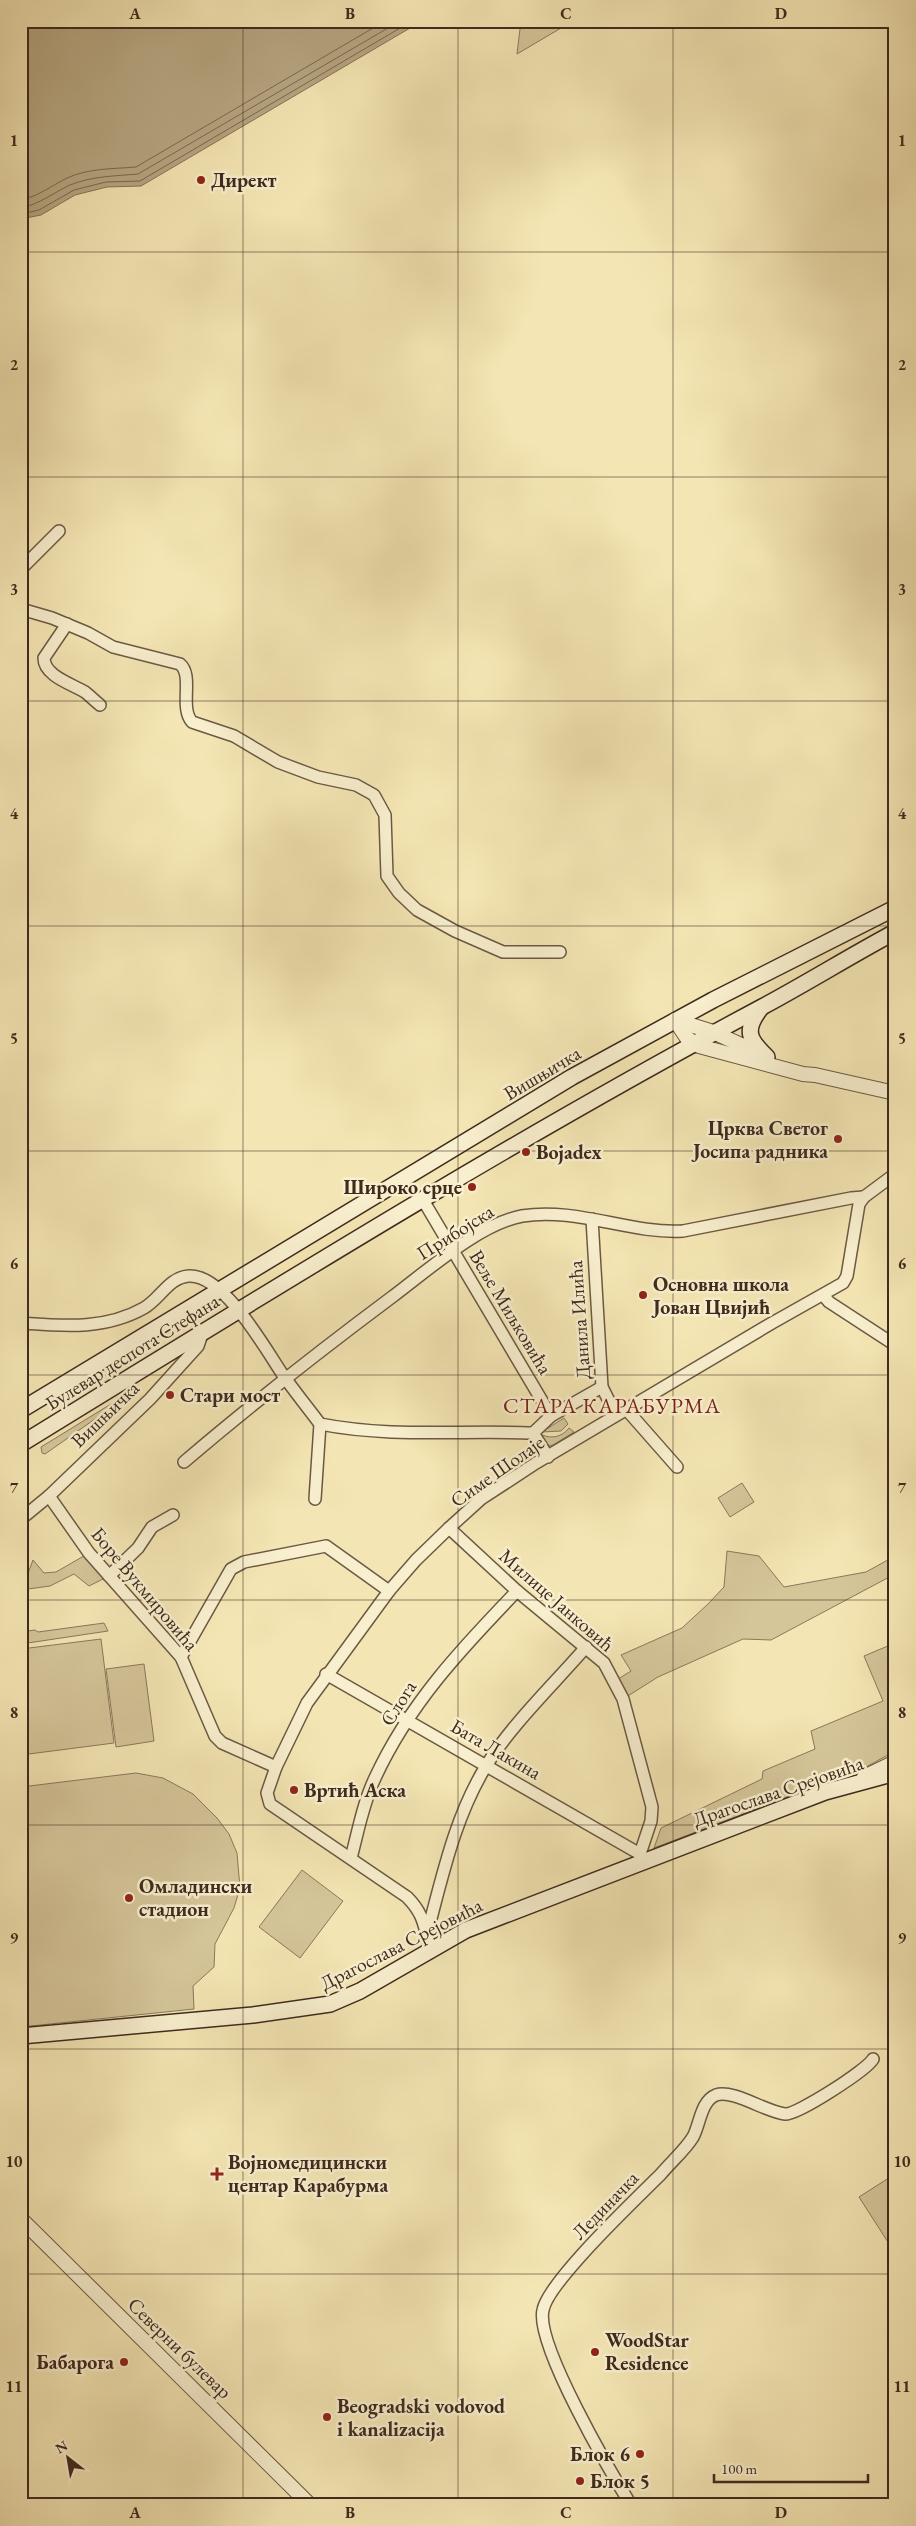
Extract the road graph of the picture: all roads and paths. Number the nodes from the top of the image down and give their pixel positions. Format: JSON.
{"nodes":[{"id":1,"x":59,"y":531,"type":"dead end"},
{"id":2,"x":21,"y":569,"type":"edge"},
{"id":3,"x":21,"y":608,"type":"edge"},
{"id":4,"x":67,"y":624,"type":"junction"},
{"id":5,"x":100,"y":705,"type":"dead end"},
{"id":6,"x":895,"y":908,"type":"edge"},
{"id":7,"x":895,"y":932,"type":"edge"},
{"id":8,"x":560,"y":952,"type":"dead end"},
{"id":9,"x":761,"y":1007,"type":"junction"},
{"id":10,"x":675,"y":1020,"type":"junction"},
{"id":11,"x":713,"y":1032,"type":"junction"},
{"id":12,"x":693,"y":1043,"type":"junction"},
{"id":13,"x":767,"y":1057,"type":"junction"},
{"id":14,"x":816,"y":1075,"type":"junction"},
{"id":15,"x":895,"y":1093,"type":"edge"},
{"id":16,"x":895,"y":1174,"type":"edge"},
{"id":17,"x":864,"y":1197,"type":"junction"},
{"id":18,"x":423,"y":1200,"type":"junction"},
{"id":19,"x":592,"y":1220,"type":"junction"},
{"id":20,"x":453,"y":1251,"type":"junction"},
{"id":21,"x":218,"y":1289,"type":"junction"},
{"id":22,"x":824,"y":1296,"type":"junction"},
{"id":23,"x":238,"y":1310,"type":"junction"},
{"id":24,"x":21,"y":1323,"type":"edge"},
{"id":25,"x":199,"y":1334,"type":"junction"},
{"id":26,"x":895,"y":1345,"type":"edge"},
{"id":27,"x":284,"y":1377,"type":"junction"},
{"id":28,"x":602,"y":1387,"type":"junction"},
{"id":29,"x":626,"y":1409,"type":"junction"},
{"id":30,"x":21,"y":1410,"type":"edge"},
{"id":31,"x":616,"y":1415,"type":"junction"},
{"id":32,"x":551,"y":1416,"type":"junction"},
{"id":33,"x":320,"y":1424,"type":"junction"},
{"id":34,"x":533,"y":1433,"type":"junction"},
{"id":35,"x":21,"y":1444,"type":"edge"},
{"id":36,"x":548,"y":1457,"type":"junction"},
{"id":37,"x":184,"y":1462,"type":"dead end"},
{"id":38,"x":677,"y":1467,"type":"dead end"},
{"id":39,"x":49,"y":1496,"type":"junction"},
{"id":40,"x":315,"y":1499,"type":"dead end"},
{"id":41,"x":173,"y":1516,"type":"dead end"},
{"id":42,"x":21,"y":1519,"type":"edge"},
{"id":43,"x":449,"y":1528,"type":"junction"},
{"id":44,"x":109,"y":1576,"type":"junction"},
{"id":45,"x":389,"y":1591,"type":"junction"},
{"id":46,"x":517,"y":1591,"type":"junction"},
{"id":47,"x":586,"y":1647,"type":"junction"},
{"id":48,"x":181,"y":1657,"type":"junction"},
{"id":49,"x":326,"y":1674,"type":"junction"},
{"id":50,"x":408,"y":1720,"type":"junction"},
{"id":51,"x":895,"y":1762,"type":"edge"},
{"id":52,"x":486,"y":1766,"type":"junction"},
{"id":53,"x":276,"y":1767,"type":"junction"},
{"id":54,"x":895,"y":1774,"type":"edge"},
{"id":55,"x":850,"y":1784,"type":"junction"},
{"id":56,"x":351,"y":1858,"type":"junction"},
{"id":57,"x":641,"y":1858,"type":"junction"},
{"id":58,"x":428,"y":1931,"type":"junction"},
{"id":59,"x":431,"y":1950,"type":"junction"},
{"id":60,"x":21,"y":2036,"type":"edge"},
{"id":61,"x":873,"y":2059,"type":"dead end"},
{"id":62,"x":21,"y":2220,"type":"edge"},
{"id":63,"x":310,"y":2505,"type":"edge"},
{"id":64,"x":631,"y":2505,"type":"edge"}],
"edges":[{"from":1,"to":2,"type":"street"},
{"from":3,"to":4,"type":"street"},
{"from":4,"to":5,"type":"street"},
{"from":4,"to":8,"type":"street"},
{"from":6,"to":10,"type":"main road","name":"Вишњичка"},
{"from":7,"to":9,"type":"main road"},
{"from":9,"to":11,"type":"main road"},
{"from":9,"to":13,"type":"main road"},
{"from":10,"to":11,"type":"street"},
{"from":10,"to":12,"type":"street"},
{"from":10,"to":21,"type":"main road","name":"Вишњичка"},
{"from":11,"to":12,"type":"main road"},
{"from":11,"to":13,"type":"street"},
{"from":12,"to":14,"type":"street"},
{"from":12,"to":18,"type":"main road"},
{"from":13,"to":14,"type":"street"},
{"from":14,"to":15,"type":"street"},
{"from":16,"to":17,"type":"street"},
{"from":17,"to":19,"type":"street","name":"Прибојска"},
{"from":17,"to":22,"type":"street","name":"Симе Шолаје"},
{"from":18,"to":20,"type":"street","name":"Веље Миљковића"},
{"from":18,"to":23,"type":"main road"},
{"from":19,"to":20,"type":"street","name":"Прибојска"},
{"from":19,"to":28,"type":"street","name":"Данила Илића"},
{"from":20,"to":27,"type":"street","name":"Прибојска"},
{"from":20,"to":32,"type":"street","name":"Веље Миљковића"},
{"from":21,"to":23,"type":"street"},
{"from":21,"to":24,"type":"street"},
{"from":21,"to":30,"type":"main road","name":"Булевар деспота Стефана"},
{"from":22,"to":26,"type":"street"},
{"from":22,"to":29,"type":"street","name":"Симе Шолаје"},
{"from":23,"to":25,"type":"main road","name":"Булевар деспота Стефана"},
{"from":23,"to":27,"type":"street"},
{"from":25,"to":35,"type":"main road","name":"Булевар деспота Стефана"},
{"from":25,"to":39,"type":"street","name":"Вишњичка"},
{"from":27,"to":33,"type":"street"},
{"from":27,"to":37,"type":"street","name":"Прибојска"},
{"from":28,"to":31,"type":"street","name":"Данила Илића"},
{"from":28,"to":32,"type":"street"},
{"from":29,"to":31,"type":"street","name":"Симе Шолаје"},
{"from":29,"to":38,"type":"street"},
{"from":31,"to":36,"type":"street","name":"Симе Шолаје"},
{"from":32,"to":34,"type":"street"},
{"from":33,"to":34,"type":"street"},
{"from":33,"to":40,"type":"street"},
{"from":34,"to":36,"type":"street"},
{"from":36,"to":43,"type":"street","name":"Симе Шолаје"},
{"from":39,"to":42,"type":"street"},
{"from":39,"to":44,"type":"street","name":"Боре Вукмировића"},
{"from":41,"to":44,"type":"street"},
{"from":43,"to":45,"type":"street","name":"Симе Шолаје"},
{"from":43,"to":46,"type":"street","name":"Милице Јанковић"},
{"from":44,"to":48,"type":"street","name":"Боре Вукмировића"},
{"from":45,"to":48,"type":"street"},
{"from":45,"to":49,"type":"street","name":"Симе Шолаје"},
{"from":46,"to":47,"type":"street","name":"Милице Јанковић"},
{"from":46,"to":50,"type":"street","name":"Слога"},
{"from":47,"to":52,"type":"street"},
{"from":47,"to":57,"type":"street","name":"Милице Јанковић"},
{"from":48,"to":53,"type":"street","name":"Боре Вукмировића"},
{"from":49,"to":50,"type":"street","name":"Бата Лакина"},
{"from":49,"to":53,"type":"street","name":"Симе Шолаје"},
{"from":50,"to":52,"type":"street","name":"Бата Лакина"},
{"from":50,"to":56,"type":"street","name":"Слога"},
{"from":51,"to":55,"type":"street"},
{"from":52,"to":57,"type":"street","name":"Бата Лакина"},
{"from":52,"to":58,"type":"street"},
{"from":53,"to":56,"type":"street"},
{"from":54,"to":55,"type":"main road","name":"Драгослава Срејовића"},
{"from":55,"to":57,"type":"main road","name":"Драгослава Срејовића"},
{"from":56,"to":58,"type":"street"},
{"from":57,"to":59,"type":"main road","name":"Драгослава Срејовића"},
{"from":58,"to":59,"type":"street"},
{"from":59,"to":60,"type":"main road","name":"Драгослава Срејовића"},
{"from":61,"to":64,"type":"street","name":"Лединачка"},
{"from":62,"to":63,"type":"street","name":"Северни булевар"}]}
